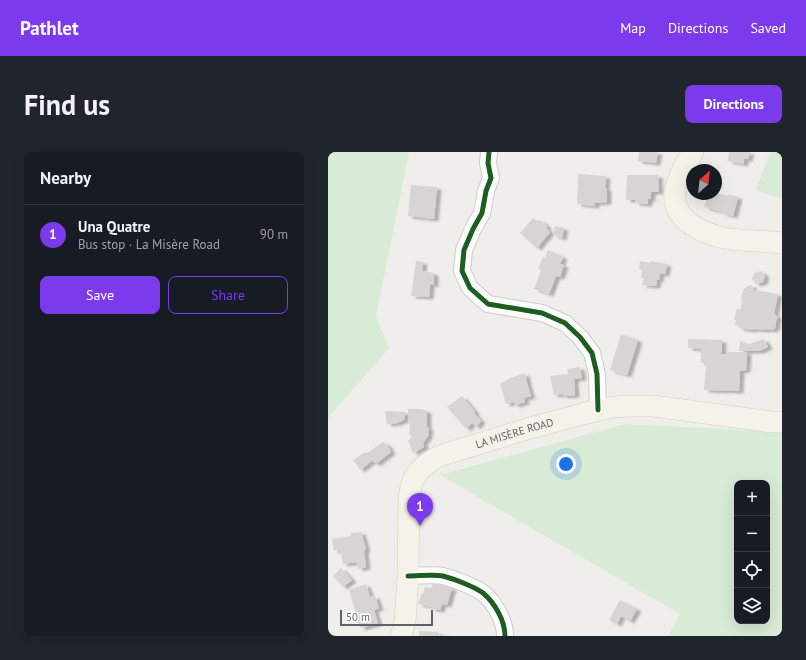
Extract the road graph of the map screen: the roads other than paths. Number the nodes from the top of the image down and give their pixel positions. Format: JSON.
{"nodes":[{"id":1,"x":489,"y":152,"type":"edge"},
{"id":2,"x":693,"y":152,"type":"edge"},
{"id":3,"x":782,"y":243,"type":"edge"},
{"id":4,"x":598,"y":410,"type":"junction"},
{"id":5,"x":782,"y":422,"type":"edge"},
{"id":6,"x":408,"y":576,"type":"junction"},
{"id":7,"x":401,"y":636,"type":"edge"},
{"id":8,"x":505,"y":636,"type":"edge"}],
"edges":[{"from":1,"to":4,"type":"street"},
{"from":2,"to":3,"type":"main road"},
{"from":4,"to":5,"type":"main road","name":"LA MISÈRE ROAD"},
{"from":4,"to":6,"type":"main road","name":"LA MISÈRE ROAD"},
{"from":6,"to":7,"type":"main road","name":"LA MISÈRE ROAD"},
{"from":6,"to":8,"type":"street"}]}
